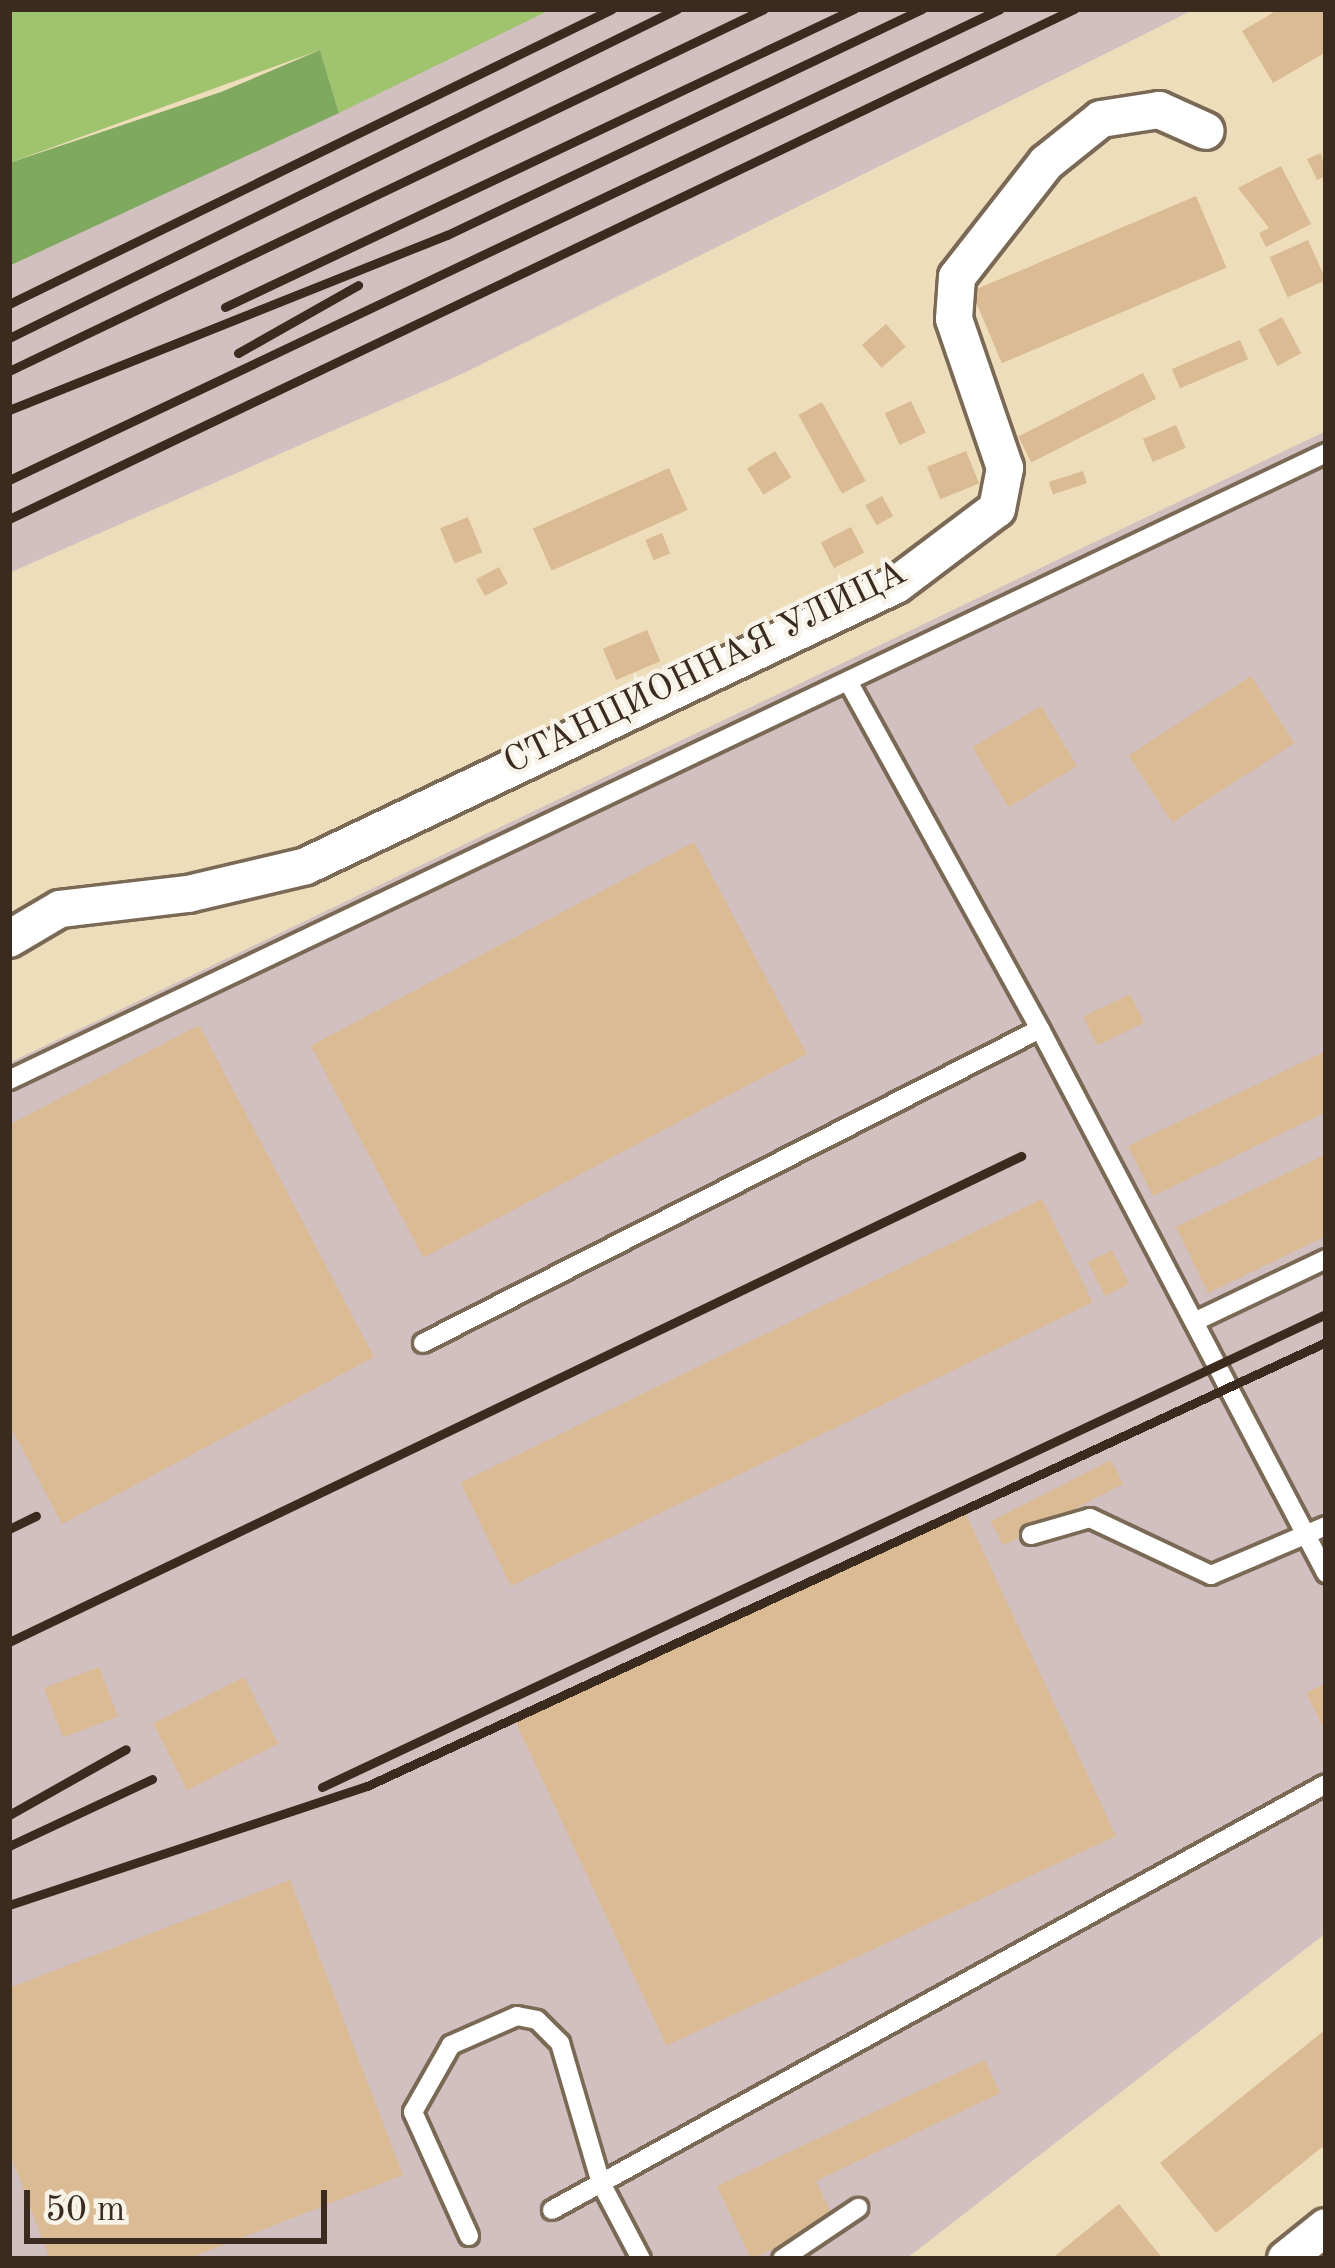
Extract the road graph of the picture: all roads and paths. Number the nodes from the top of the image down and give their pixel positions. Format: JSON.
{"nodes":[{"id":1,"x":1206,"y":130,"type":"dead end"},
{"id":2,"x":1326,"y":453,"type":"edge"},
{"id":3,"x":848,"y":681,"type":"junction"},
{"id":4,"x":9,"y":939,"type":"edge"},
{"id":5,"x":1040,"y":1029,"type":"junction"},
{"id":6,"x":9,"y":1080,"type":"edge"},
{"id":7,"x":1326,"y":1258,"type":"edge"},
{"id":8,"x":1196,"y":1321,"type":"junction"},
{"id":9,"x":423,"y":1343,"type":"dead end"},
{"id":10,"x":1326,"y":1526,"type":"edge"},
{"id":11,"x":1306,"y":1534,"type":"junction"},
{"id":12,"x":1031,"y":1535,"type":"dead end"},
{"id":13,"x":1326,"y":1573,"type":"edge"},
{"id":14,"x":1326,"y":1784,"type":"edge"},
{"id":15,"x":601,"y":2183,"type":"junction"},
{"id":16,"x":858,"y":2208,"type":"dead end"},
{"id":17,"x":552,"y":2210,"type":"dead end"},
{"id":18,"x":1326,"y":2227,"type":"edge"},
{"id":19,"x":469,"y":2236,"type":"dead end"},
{"id":20,"x":641,"y":2259,"type":"edge"},
{"id":21,"x":782,"y":2259,"type":"edge"},
{"id":22,"x":1286,"y":2259,"type":"edge"}],
"edges":[{"from":1,"to":4,"type":"street","name":"СТАНЦИОННАЯ УЛИЦА"},
{"from":2,"to":3,"type":"lane"},
{"from":3,"to":5,"type":"lane"},
{"from":3,"to":6,"type":"lane"},
{"from":5,"to":8,"type":"lane"},
{"from":5,"to":9,"type":"lane"},
{"from":7,"to":8,"type":"lane"},
{"from":8,"to":11,"type":"lane"},
{"from":10,"to":11,"type":"lane"},
{"from":11,"to":12,"type":"lane"},
{"from":11,"to":13,"type":"lane"},
{"from":14,"to":15,"type":"lane"},
{"from":15,"to":17,"type":"lane"},
{"from":15,"to":19,"type":"lane"},
{"from":15,"to":20,"type":"lane"},
{"from":16,"to":21,"type":"lane"},
{"from":18,"to":22,"type":"street"}]}
